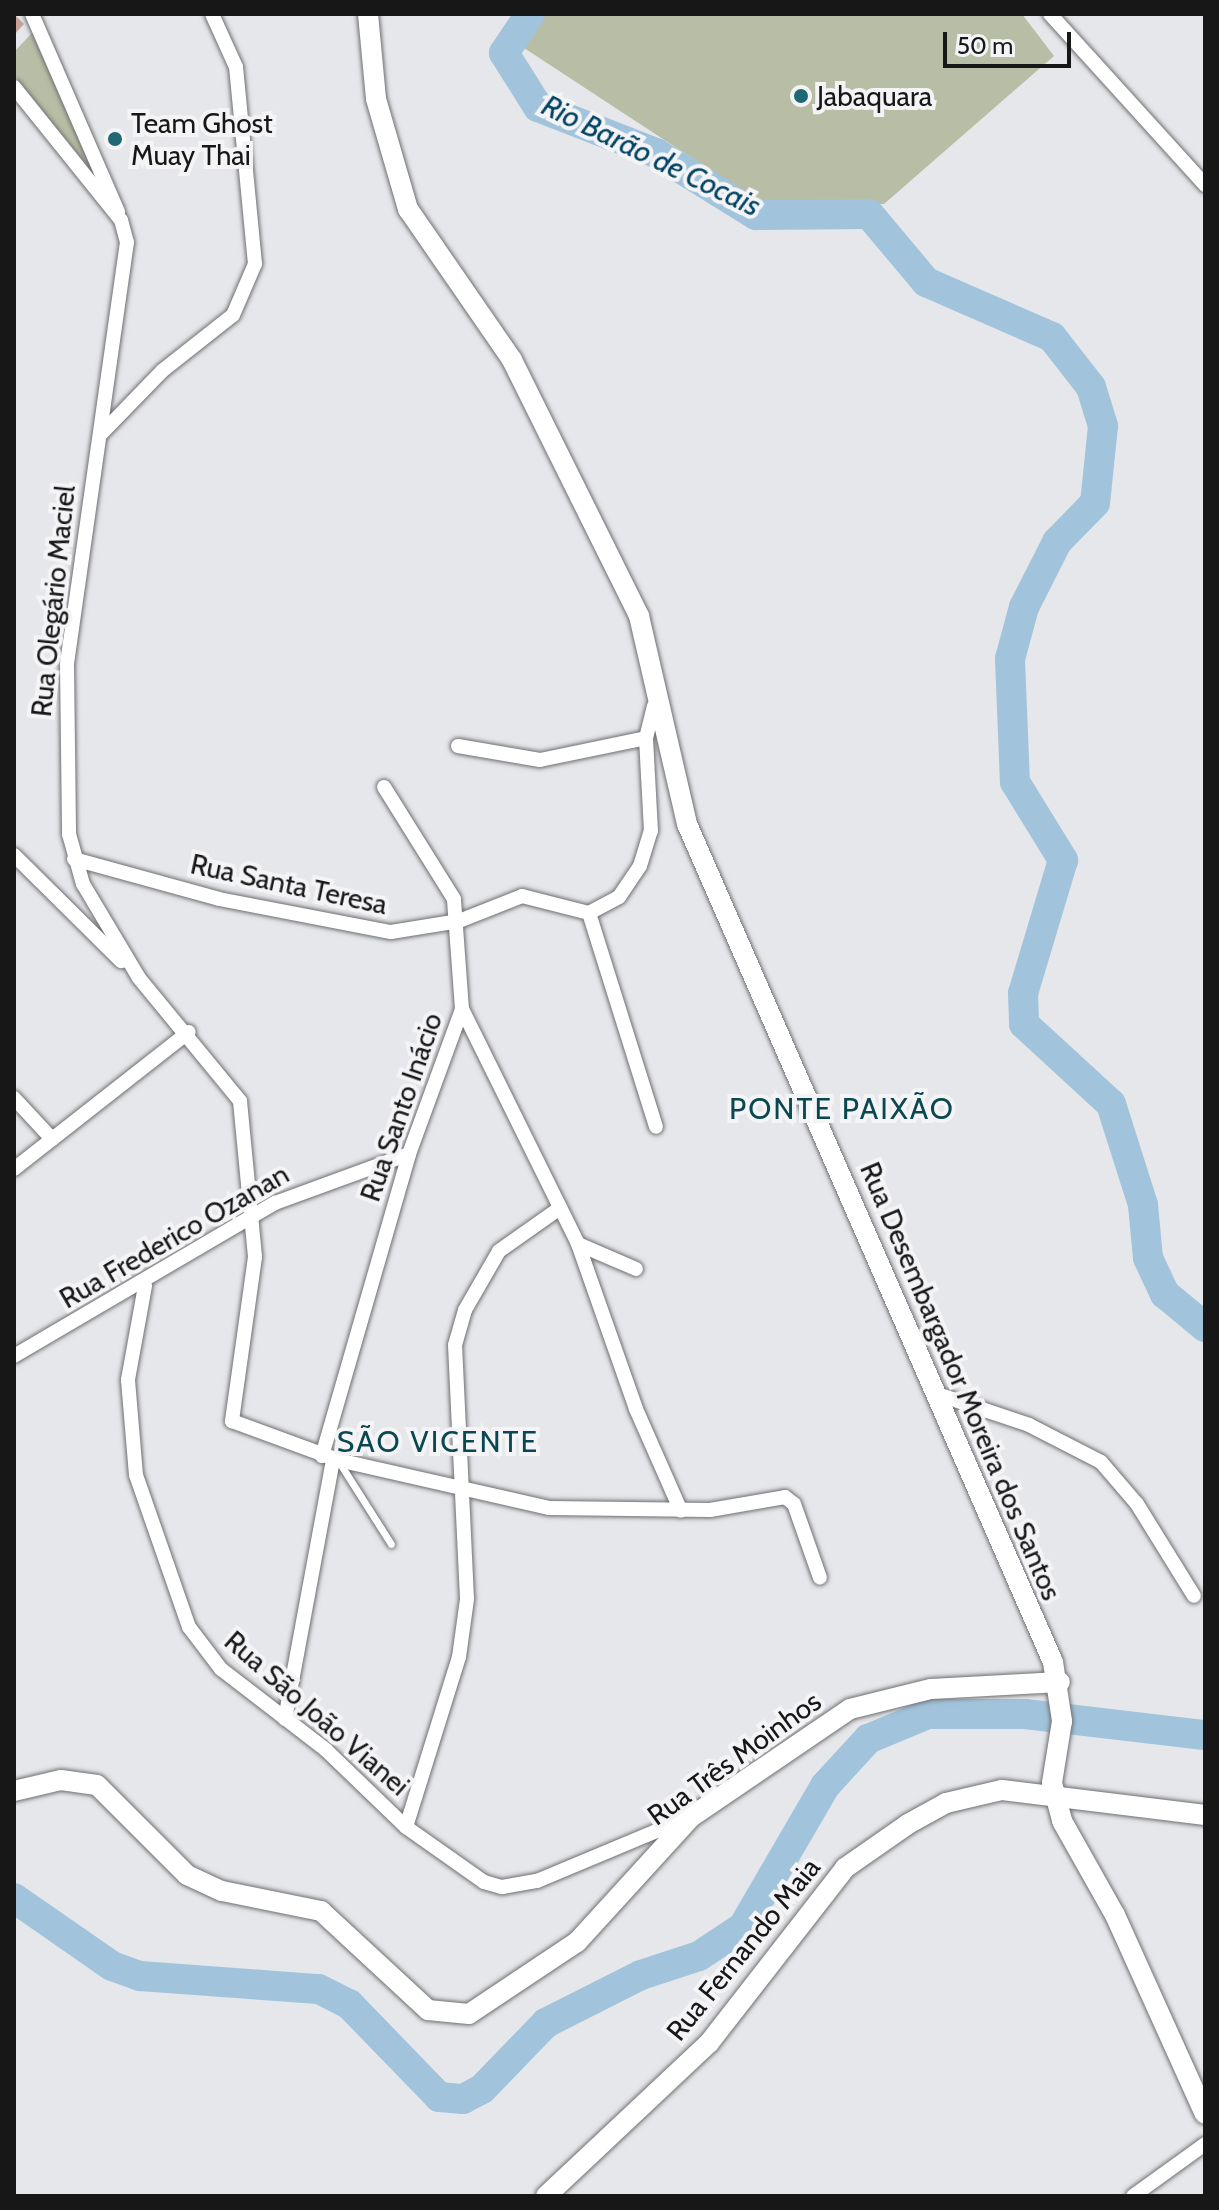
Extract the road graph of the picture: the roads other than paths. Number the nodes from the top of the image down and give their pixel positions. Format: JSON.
{"nodes":[{"id":1,"x":32,"y":14,"type":"edge"},
{"id":2,"x":212,"y":14,"type":"edge"},
{"id":3,"x":368,"y":14,"type":"edge"},
{"id":4,"x":1050,"y":14,"type":"edge"},
{"id":5,"x":14,"y":87,"type":"edge"},
{"id":6,"x":1205,"y":183,"type":"edge"},
{"id":7,"x":121,"y":220,"type":"junction"},
{"id":8,"x":98,"y":438,"type":"junction"},
{"id":9,"x":654,"y":706,"type":"junction"},
{"id":10,"x":646,"y":738,"type":"junction"},
{"id":11,"x":458,"y":746,"type":"dead end"},
{"id":12,"x":384,"y":787,"type":"dead end"},
{"id":13,"x":14,"y":855,"type":"edge"},
{"id":14,"x":74,"y":859,"type":"junction"},
{"id":15,"x":589,"y":913,"type":"junction"},
{"id":16,"x":459,"y":921,"type":"junction"},
{"id":17,"x":139,"y":978,"type":"junction"},
{"id":18,"x":462,"y":1009,"type":"junction"},
{"id":19,"x":189,"y":1032,"type":"junction"},
{"id":20,"x":14,"y":1098,"type":"edge"},
{"id":21,"x":656,"y":1127,"type":"dead end"},
{"id":22,"x":52,"y":1139,"type":"junction"},
{"id":23,"x":409,"y":1154,"type":"junction"},
{"id":24,"x":14,"y":1169,"type":"edge"},
{"id":25,"x":560,"y":1208,"type":"junction"},
{"id":26,"x":255,"y":1214,"type":"junction"},
{"id":27,"x":578,"y":1244,"type":"junction"},
{"id":28,"x":636,"y":1269,"type":"dead end"},
{"id":29,"x":145,"y":1286,"type":"junction"},
{"id":30,"x":14,"y":1356,"type":"edge"},
{"id":31,"x":940,"y":1395,"type":"junction"},
{"id":32,"x":331,"y":1458,"type":"junction"},
{"id":33,"x":464,"y":1492,"type":"junction"},
{"id":34,"x":681,"y":1511,"type":"junction"},
{"id":35,"x":391,"y":1544,"type":"dead end"},
{"id":36,"x":820,"y":1578,"type":"dead end"},
{"id":37,"x":1194,"y":1596,"type":"dead end"},
{"id":38,"x":1060,"y":1682,"type":"junction"},
{"id":39,"x":285,"y":1719,"type":"junction"},
{"id":40,"x":1053,"y":1785,"type":"junction"},
{"id":41,"x":14,"y":1791,"type":"edge"},
{"id":42,"x":1205,"y":1815,"type":"edge"},
{"id":43,"x":691,"y":1817,"type":"junction"},
{"id":44,"x":406,"y":1827,"type":"junction"},
{"id":45,"x":1205,"y":2114,"type":"edge"},
{"id":46,"x":1205,"y":2144,"type":"edge"},
{"id":47,"x":546,"y":2196,"type":"edge"},
{"id":48,"x":1133,"y":2196,"type":"edge"}],
"edges":[{"from":1,"to":7,"type":"street","name":"Rua Olegário Maciel"},
{"from":2,"to":8,"type":"street"},
{"from":3,"to":9,"type":"street","name":"Rua Desembargador Moreira dos Santos"},
{"from":4,"to":6,"type":"street"},
{"from":5,"to":7,"type":"street"},
{"from":7,"to":8,"type":"street","name":"Rua Olegário Maciel"},
{"from":8,"to":14,"type":"street","name":"Rua Olegário Maciel"},
{"from":9,"to":10,"type":"street"},
{"from":9,"to":31,"type":"street","name":"Rua Desembargador Moreira dos Santos"},
{"from":10,"to":11,"type":"street"},
{"from":10,"to":15,"type":"street"},
{"from":12,"to":16,"type":"street","name":"Rua Santo Inácio"},
{"from":13,"to":17,"type":"street"},
{"from":14,"to":16,"type":"street","name":"Rua Santa Teresa"},
{"from":14,"to":17,"type":"street","name":"Rua Olegário Maciel"},
{"from":15,"to":16,"type":"street","name":"Rua Santa Teresa"},
{"from":15,"to":21,"type":"street"},
{"from":16,"to":18,"type":"street","name":"Rua Santo Inácio"},
{"from":17,"to":19,"type":"street","name":"Rua Olegário Maciel"},
{"from":18,"to":23,"type":"street","name":"Rua Santo Inácio"},
{"from":18,"to":25,"type":"street"},
{"from":19,"to":22,"type":"street"},
{"from":19,"to":26,"type":"street","name":"Rua Olegário Maciel"},
{"from":20,"to":22,"type":"street"},
{"from":22,"to":24,"type":"street"},
{"from":23,"to":26,"type":"street","name":"Rua Frederico Ozanan"},
{"from":23,"to":32,"type":"street","name":"Rua Santo Inácio"},
{"from":25,"to":27,"type":"street"},
{"from":25,"to":33,"type":"street"},
{"from":26,"to":29,"type":"street","name":"Rua Frederico Ozanan"},
{"from":26,"to":32,"type":"street","name":"Rua Olegário Maciel"},
{"from":27,"to":28,"type":"street"},
{"from":27,"to":34,"type":"street"},
{"from":29,"to":30,"type":"street","name":"Rua Frederico Ozanan"},
{"from":29,"to":39,"type":"street","name":"Rua São João Vianei"},
{"from":31,"to":37,"type":"street"},
{"from":31,"to":38,"type":"street","name":"Rua Desembargador Moreira dos Santos"},
{"from":32,"to":33,"type":"street"},
{"from":32,"to":35,"type":"lane"},
{"from":32,"to":39,"type":"street","name":"Rua Santo Inácio"},
{"from":33,"to":34,"type":"street"},
{"from":33,"to":44,"type":"street"},
{"from":34,"to":36,"type":"street"},
{"from":38,"to":40,"type":"street","name":"Rua Desembargador Moreira dos Santos"},
{"from":38,"to":43,"type":"street","name":"Rua Três Moinhos"},
{"from":39,"to":44,"type":"street","name":"Rua São João Vianei"},
{"from":40,"to":42,"type":"street","name":"Rua Fernando Maia"},
{"from":40,"to":45,"type":"street"},
{"from":40,"to":47,"type":"street","name":"Rua Fernando Maia"},
{"from":41,"to":43,"type":"street","name":"Rua Três Moinhos"},
{"from":43,"to":44,"type":"street","name":"Rua São João Vianei"},
{"from":46,"to":48,"type":"street"}]}
